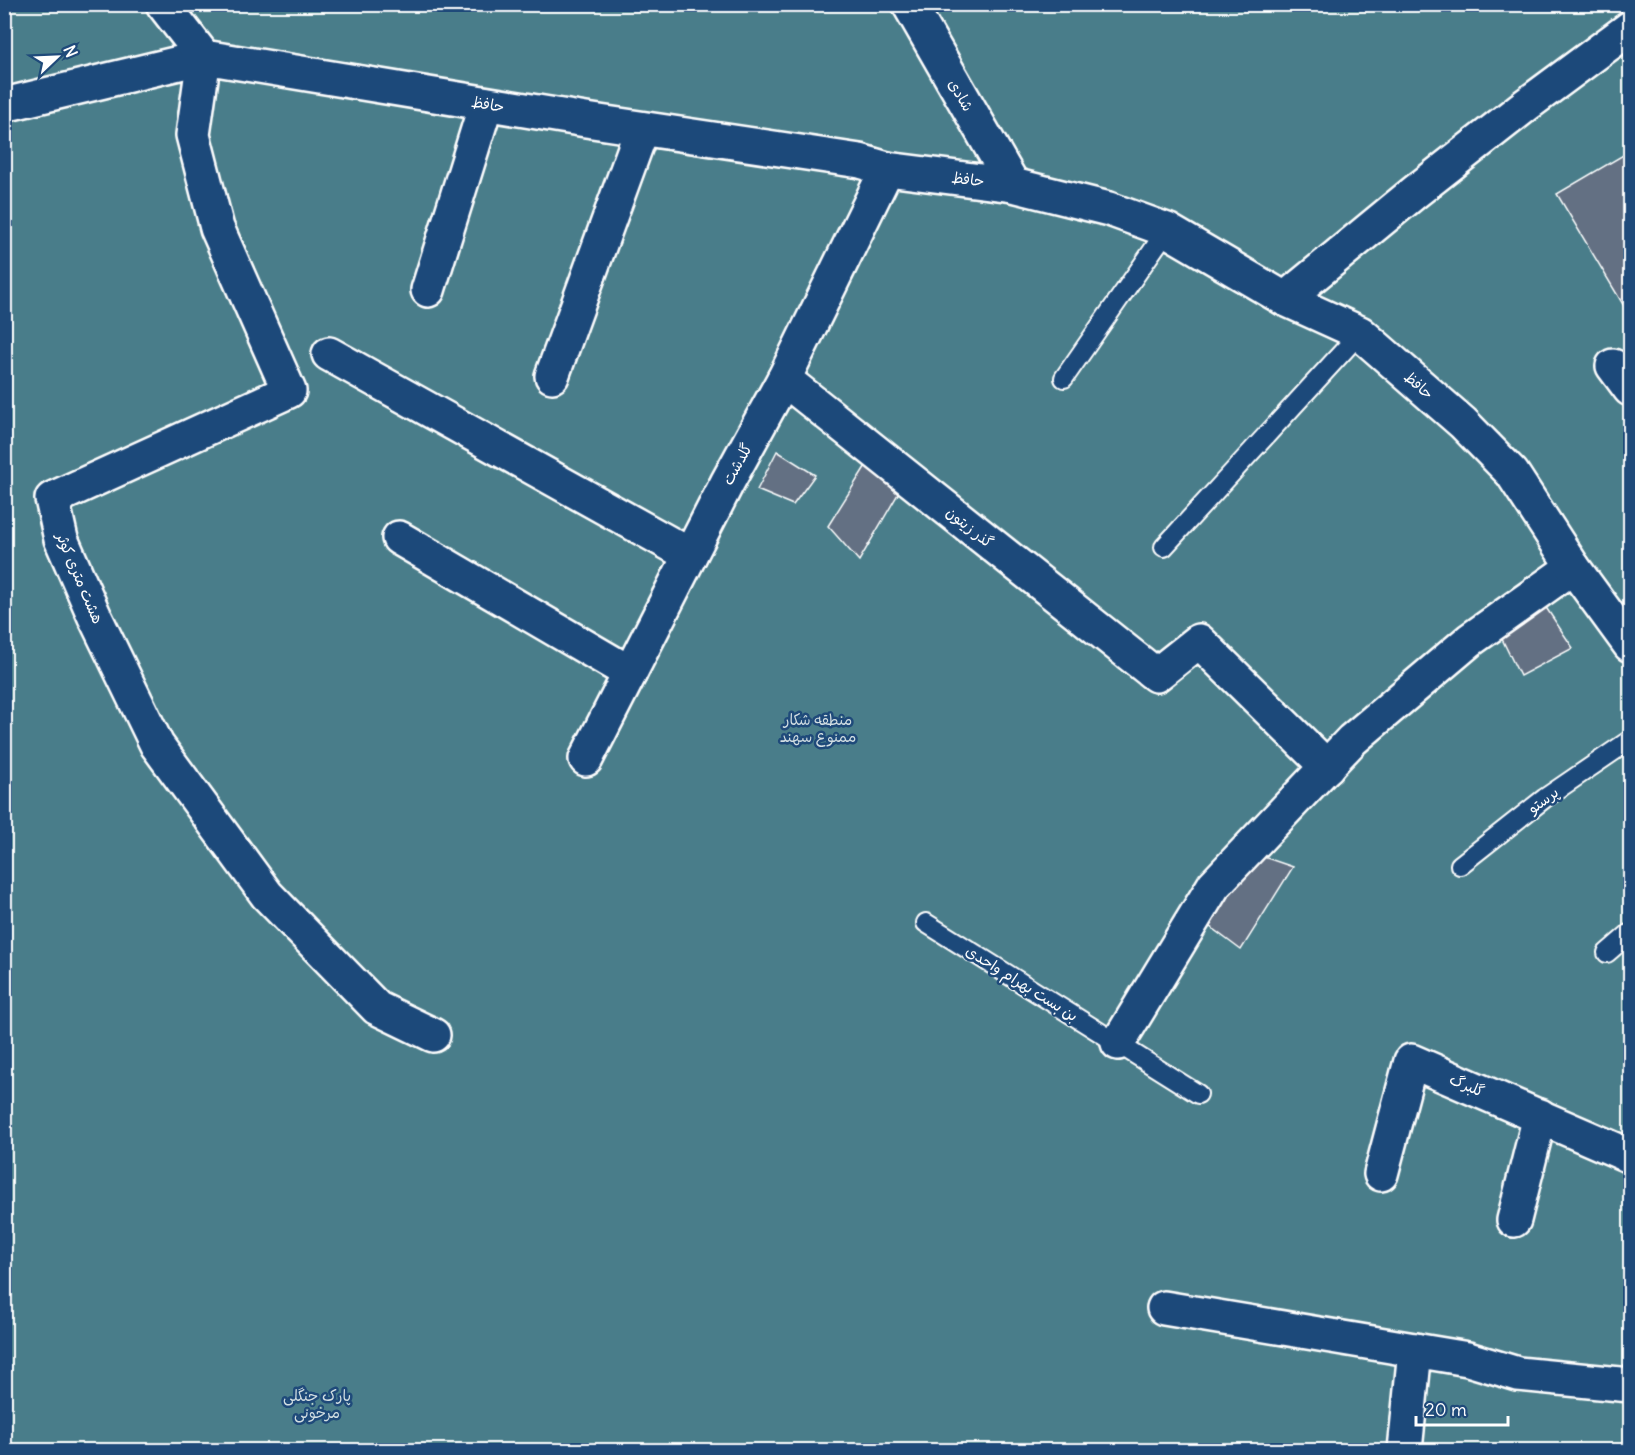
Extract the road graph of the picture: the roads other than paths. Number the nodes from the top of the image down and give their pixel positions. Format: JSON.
{"nodes":[{"id":1,"x":163,"y":4,"type":"edge"},
{"id":2,"x":909,"y":4,"type":"edge"},
{"id":3,"x":1630,"y":27,"type":"edge"},
{"id":4,"x":204,"y":57,"type":"junction"},
{"id":5,"x":486,"y":104,"type":"junction"},
{"id":6,"x":4,"y":105,"type":"edge"},
{"id":7,"x":642,"y":129,"type":"junction"},
{"id":8,"x":887,"y":169,"type":"junction"},
{"id":9,"x":1013,"y":184,"type":"junction"},
{"id":10,"x":1167,"y":230,"type":"junction"},
{"id":11,"x":428,"y":290,"type":"dead end"},
{"id":12,"x":1285,"y":299,"type":"junction"},
{"id":13,"x":1359,"y":333,"type":"junction"},
{"id":14,"x":329,"y":354,"type":"dead end"},
{"id":15,"x":552,"y":376,"type":"dead end"},
{"id":16,"x":1064,"y":378,"type":"dead end"},
{"id":17,"x":784,"y":379,"type":"junction"},
{"id":18,"x":399,"y":538,"type":"dead end"},
{"id":19,"x":1164,"y":547,"type":"dead end"},
{"id":20,"x":690,"y":555,"type":"junction"},
{"id":21,"x":1573,"y":567,"type":"junction"},
{"id":22,"x":1628,"y":635,"type":"edge"},
{"id":23,"x":630,"y":674,"type":"junction"},
{"id":24,"x":1630,"y":740,"type":"edge"},
{"id":25,"x":586,"y":759,"type":"dead end"},
{"id":26,"x":1327,"y":767,"type":"junction"},
{"id":27,"x":1460,"y":865,"type":"dead end"},
{"id":28,"x":926,"y":923,"type":"dead end"},
{"id":29,"x":1630,"y":933,"type":"edge"},
{"id":30,"x":1606,"y":953,"type":"dead end"},
{"id":31,"x":433,"y":1035,"type":"dead end"},
{"id":32,"x":1118,"y":1043,"type":"junction"},
{"id":33,"x":1198,"y":1094,"type":"dead end"},
{"id":34,"x":1540,"y":1116,"type":"junction"},
{"id":35,"x":1630,"y":1156,"type":"edge"},
{"id":36,"x":1381,"y":1174,"type":"dead end"},
{"id":37,"x":1514,"y":1220,"type":"dead end"},
{"id":38,"x":1164,"y":1308,"type":"dead end"},
{"id":39,"x":1415,"y":1350,"type":"junction"},
{"id":40,"x":1630,"y":1385,"type":"edge"},
{"id":41,"x":1405,"y":1450,"type":"edge"}],
"edges":[{"from":1,"to":4,"type":"street"},
{"from":2,"to":9,"type":"street","name":"شادی"},
{"from":3,"to":12,"type":"street"},
{"from":4,"to":5,"type":"street","name":"حافظ"},
{"from":4,"to":6,"type":"street"},
{"from":4,"to":31,"type":"street","name":"هشت متری کوثر"},
{"from":5,"to":7,"type":"street","name":"حافظ"},
{"from":5,"to":11,"type":"street"},
{"from":7,"to":8,"type":"street","name":"حافظ"},
{"from":7,"to":15,"type":"street"},
{"from":8,"to":9,"type":"street","name":"حافظ"},
{"from":8,"to":17,"type":"street","name":"گلدشت"},
{"from":9,"to":10,"type":"street","name":"حافظ"},
{"from":10,"to":12,"type":"street","name":"حافظ"},
{"from":10,"to":16,"type":"lane"},
{"from":12,"to":13,"type":"street","name":"حافظ"},
{"from":13,"to":19,"type":"lane"},
{"from":13,"to":21,"type":"street","name":"حافظ"},
{"from":14,"to":20,"type":"street"},
{"from":17,"to":20,"type":"street","name":"گلدشت"},
{"from":17,"to":26,"type":"street","name":"گذر زیتون"},
{"from":18,"to":23,"type":"street"},
{"from":20,"to":23,"type":"street","name":"گلدشت"},
{"from":21,"to":22,"type":"street","name":"حافظ"},
{"from":21,"to":26,"type":"street"},
{"from":23,"to":25,"type":"street","name":"گلدشت"},
{"from":24,"to":27,"type":"lane","name":"پرستو"},
{"from":26,"to":32,"type":"street"},
{"from":28,"to":32,"type":"lane","name":"بن بست بهرام واحدی"},
{"from":29,"to":30,"type":"lane"},
{"from":32,"to":33,"type":"lane","name":"بن بست بهرام واحدی"},
{"from":34,"to":35,"type":"street","name":"گلبرگ"},
{"from":34,"to":36,"type":"street","name":"گلبرگ"},
{"from":34,"to":37,"type":"street"},
{"from":38,"to":39,"type":"street"},
{"from":39,"to":40,"type":"street"},
{"from":39,"to":41,"type":"street"}]}
